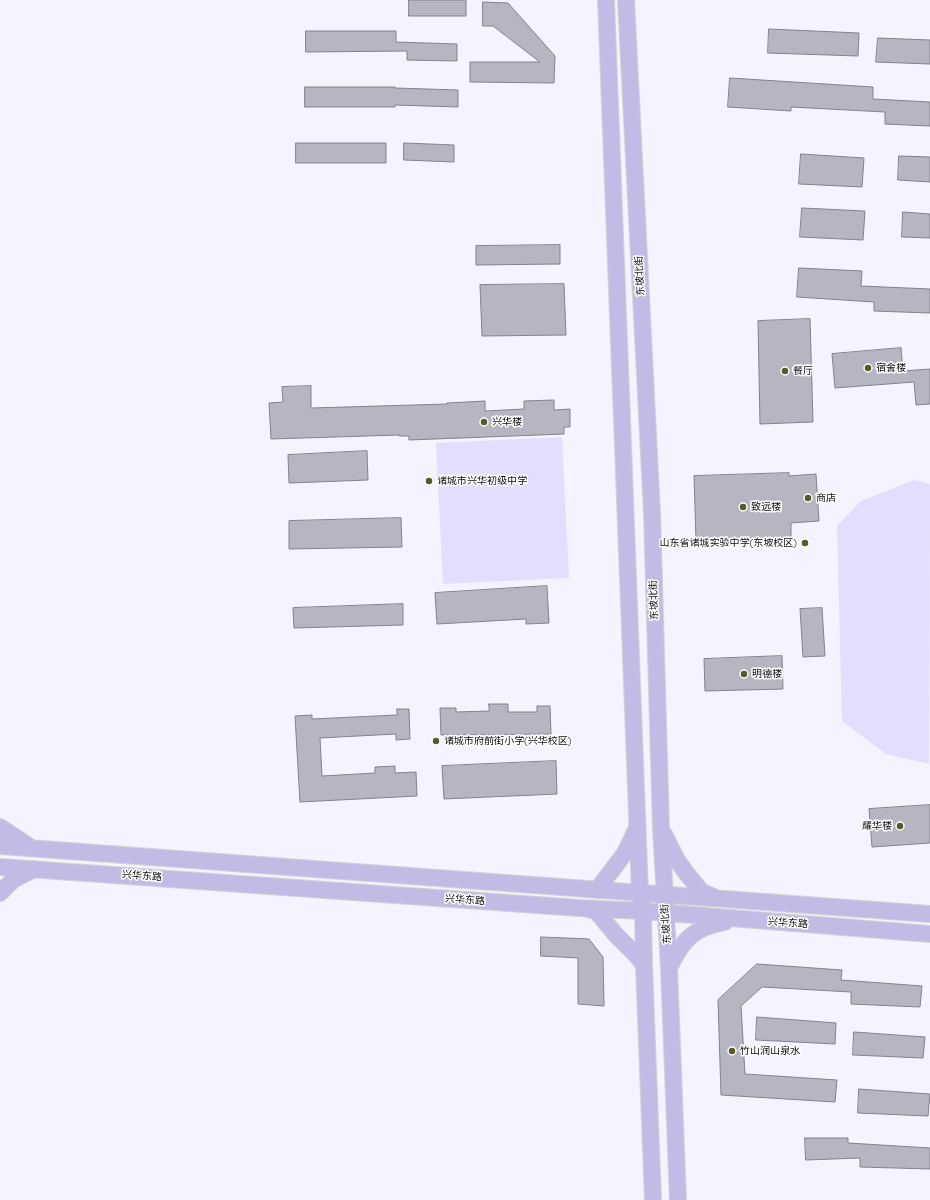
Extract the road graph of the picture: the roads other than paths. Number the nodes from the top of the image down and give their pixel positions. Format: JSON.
{"nodes":[{"id":1,"x":606,"y":0,"type":"edge"},
{"id":2,"x":626,"y":0,"type":"edge"},
{"id":3,"x":0,"y":827,"type":"edge"},
{"id":4,"x":638,"y":827,"type":"junction"},
{"id":5,"x":661,"y":829,"type":"junction"},
{"id":6,"x":0,"y":846,"type":"edge"},
{"id":7,"x":31,"y":848,"type":"junction"},
{"id":8,"x":0,"y":866,"type":"edge"},
{"id":9,"x":34,"y":869,"type":"junction"},
{"id":10,"x":597,"y":890,"type":"junction"},
{"id":11,"x":0,"y":893,"type":"edge"},
{"id":12,"x":640,"y":893,"type":"junction"},
{"id":13,"x":664,"y":895,"type":"junction"},
{"id":14,"x":723,"y":900,"type":"junction"},
{"id":15,"x":579,"y":908,"type":"junction"},
{"id":16,"x":643,"y":911,"type":"junction"},
{"id":17,"x":666,"y":912,"type":"junction"},
{"id":18,"x":930,"y":914,"type":"edge"},
{"id":19,"x":740,"y":919,"type":"junction"},
{"id":20,"x":930,"y":934,"type":"edge"},
{"id":21,"x":644,"y":965,"type":"junction"},
{"id":22,"x":669,"y":968,"type":"junction"},
{"id":23,"x":653,"y":1200,"type":"edge"},
{"id":24,"x":678,"y":1200,"type":"edge"}],
"edges":[{"from":1,"to":4,"type":"main road"},
{"from":2,"to":5,"type":"main road","name":"东坡北街"},
{"from":3,"to":7,"type":"main road"},
{"from":4,"to":10,"type":"main road"},
{"from":4,"to":12,"type":"main road"},
{"from":5,"to":13,"type":"main road","name":"东坡北街"},
{"from":5,"to":14,"type":"main road"},
{"from":6,"to":7,"type":"main road"},
{"from":7,"to":10,"type":"main road"},
{"from":8,"to":9,"type":"main road","name":"兴华东路"},
{"from":9,"to":11,"type":"main road"},
{"from":9,"to":15,"type":"main road","name":"兴华东路"},
{"from":10,"to":12,"type":"main road"},
{"from":12,"to":13,"type":"main road"},
{"from":12,"to":16,"type":"main road"},
{"from":13,"to":14,"type":"main road"},
{"from":13,"to":17,"type":"main road","name":"东坡北街"},
{"from":14,"to":18,"type":"main road"},
{"from":15,"to":16,"type":"main road","name":"兴华东路"},
{"from":15,"to":21,"type":"main road"},
{"from":16,"to":17,"type":"main road","name":"兴华东路"},
{"from":16,"to":21,"type":"main road"},
{"from":17,"to":19,"type":"main road","name":"兴华东路"},
{"from":17,"to":22,"type":"main road","name":"东坡北街"},
{"from":19,"to":20,"type":"main road","name":"兴华东路"},
{"from":19,"to":22,"type":"main road"},
{"from":21,"to":23,"type":"main road"},
{"from":22,"to":24,"type":"main road","name":"东坡北街"}]}
